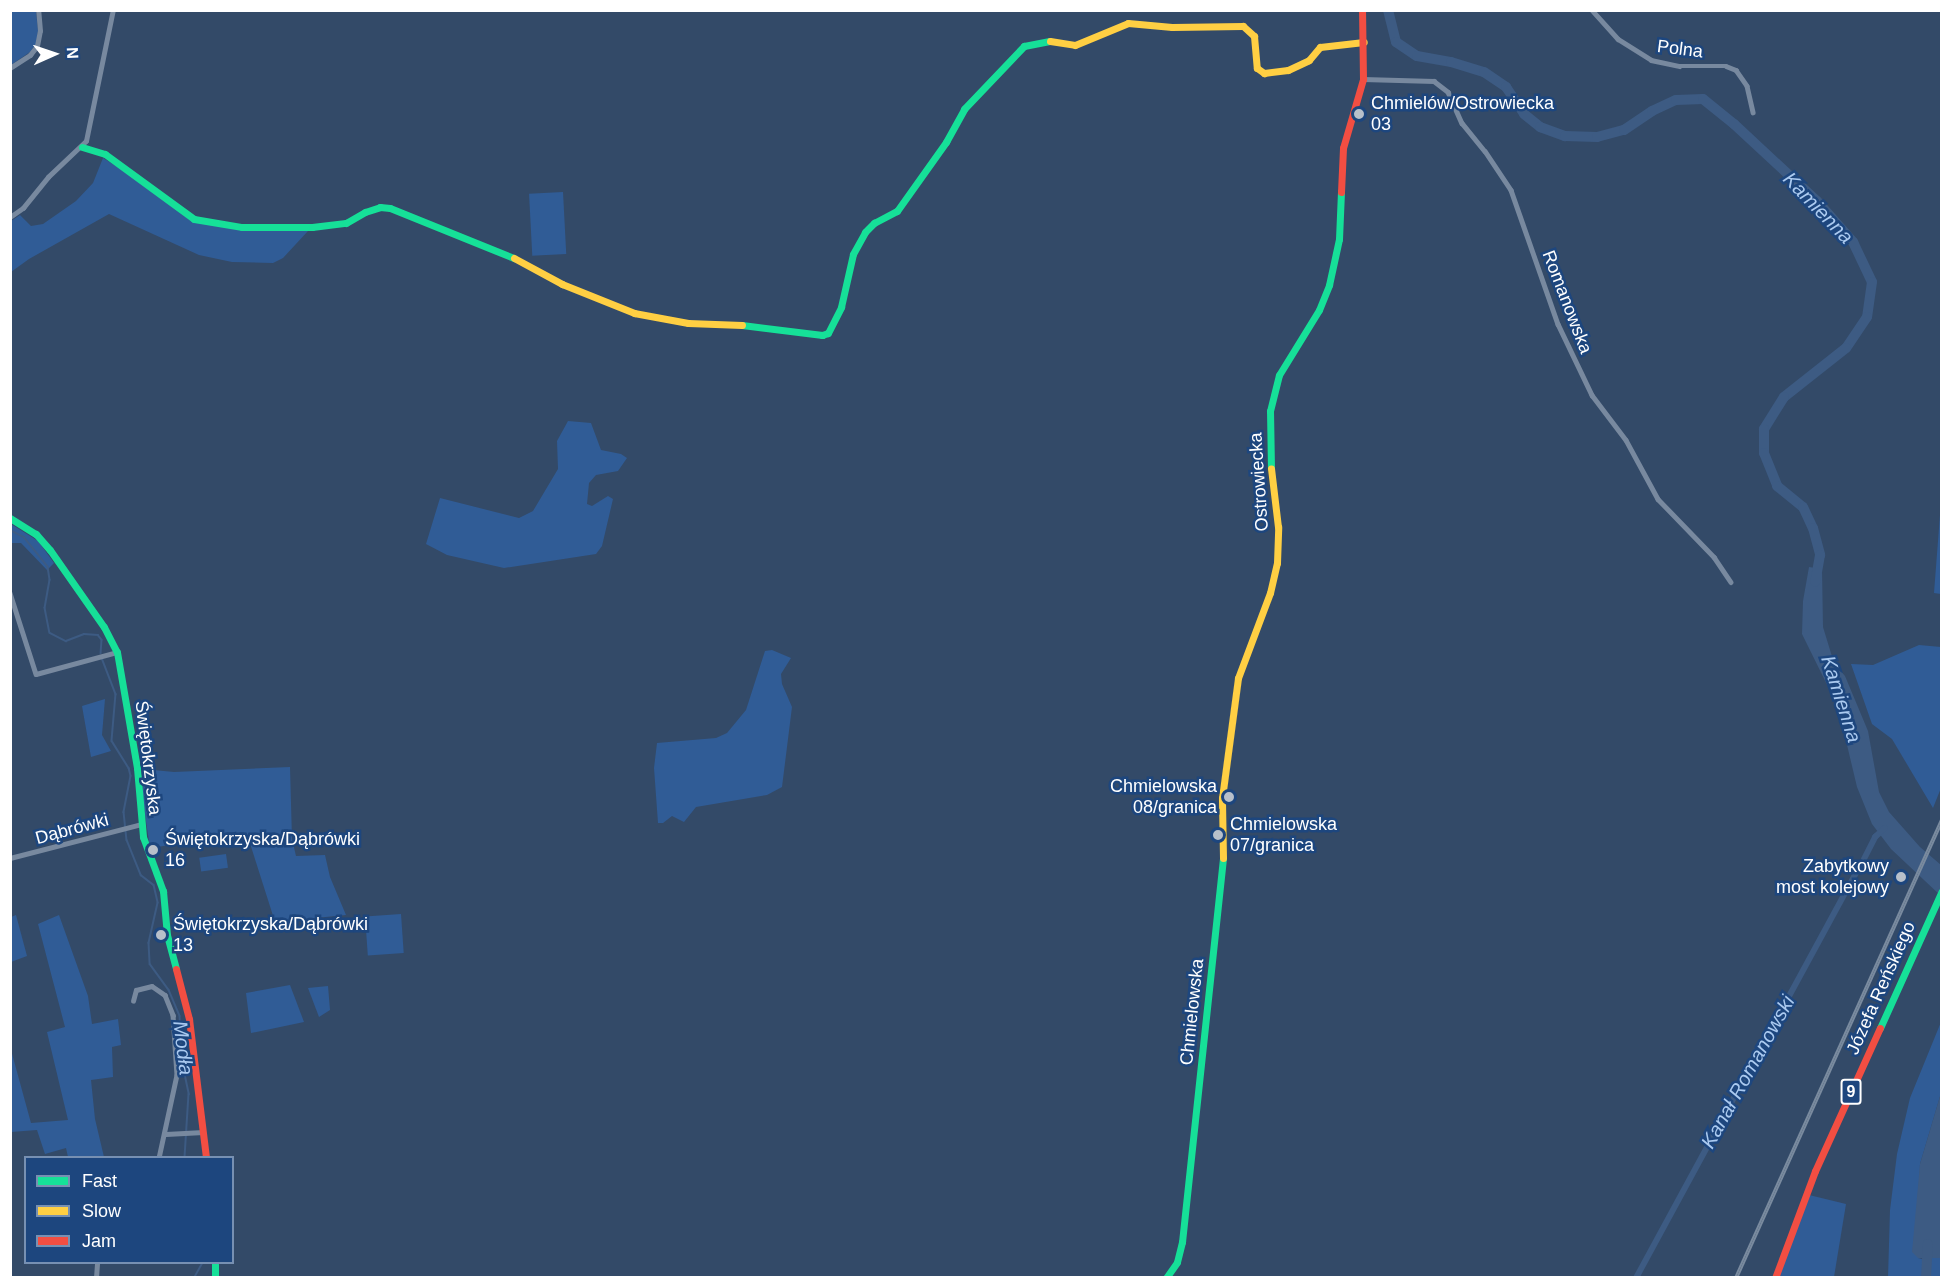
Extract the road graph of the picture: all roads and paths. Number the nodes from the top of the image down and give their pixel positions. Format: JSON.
{"nodes":[{"id":1,"x":38,"y":10,"type":"edge"},
{"id":2,"x":112,"y":10,"type":"edge"},
{"id":3,"x":1362,"y":10,"type":"edge"},
{"id":4,"x":1592,"y":10,"type":"edge"},
{"id":5,"x":1364,"y":42,"type":"junction"},
{"id":6,"x":10,"y":68,"type":"edge"},
{"id":7,"x":1363,"y":79,"type":"junction"},
{"id":8,"x":1753,"y":112,"type":"dead end"},
{"id":9,"x":82,"y":147,"type":"junction"},
{"id":10,"x":10,"y":217,"type":"edge"},
{"id":11,"x":10,"y":518,"type":"edge"},
{"id":12,"x":1731,"y":582,"type":"dead end"},
{"id":13,"x":10,"y":593,"type":"edge"},
{"id":14,"x":117,"y":652,"type":"junction"},
{"id":15,"x":1227,"y":746,"type":"joint"},
{"id":16,"x":141,"y":824,"type":"junction"},
{"id":17,"x":10,"y":858,"type":"edge"},
{"id":18,"x":1941,"y":891,"type":"edge"},
{"id":19,"x":133,"y":1001,"type":"dead end"},
{"id":20,"x":200,"y":1133,"type":"junction"},
{"id":21,"x":166,"y":1134,"type":"junction"},
{"id":22,"x":160,"y":1156,"type":"edge"},
{"id":23,"x":206,"y":1156,"type":"edge"},
{"id":24,"x":1166,"y":1278,"type":"edge"},
{"id":25,"x":1775,"y":1278,"type":"edge"}],
"edges":[{"from":1,"to":6,"type":"street"},
{"from":2,"to":9,"type":"street"},
{"from":3,"to":5,"type":"street","name":"Ostrowiecka"},
{"from":4,"to":8,"type":"street","name":"Polna"},
{"from":5,"to":7,"type":"street","name":"Ostrowiecka"},
{"from":5,"to":9,"type":"street"},
{"from":7,"to":12,"type":"street","name":"Romanowska"},
{"from":7,"to":15,"type":"street","name":"Ostrowiecka"},
{"from":9,"to":10,"type":"street"},
{"from":11,"to":14,"type":"street","name":"Świętokrzyska"},
{"from":13,"to":14,"type":"street"},
{"from":14,"to":16,"type":"street","name":"Świętokrzyska"},
{"from":15,"to":24,"type":"street","name":"Chmielowska"},
{"from":16,"to":17,"type":"street","name":"Dąbrówki"},
{"from":16,"to":20,"type":"street","name":"Świętokrzyska"},
{"from":18,"to":25,"type":"street","name":"Józefa Reńskiego","number":"9"},
{"from":19,"to":21,"type":"street"},
{"from":20,"to":21,"type":"street"},
{"from":20,"to":23,"type":"street","name":"Świętokrzyska"},
{"from":21,"to":22,"type":"street"}]}
